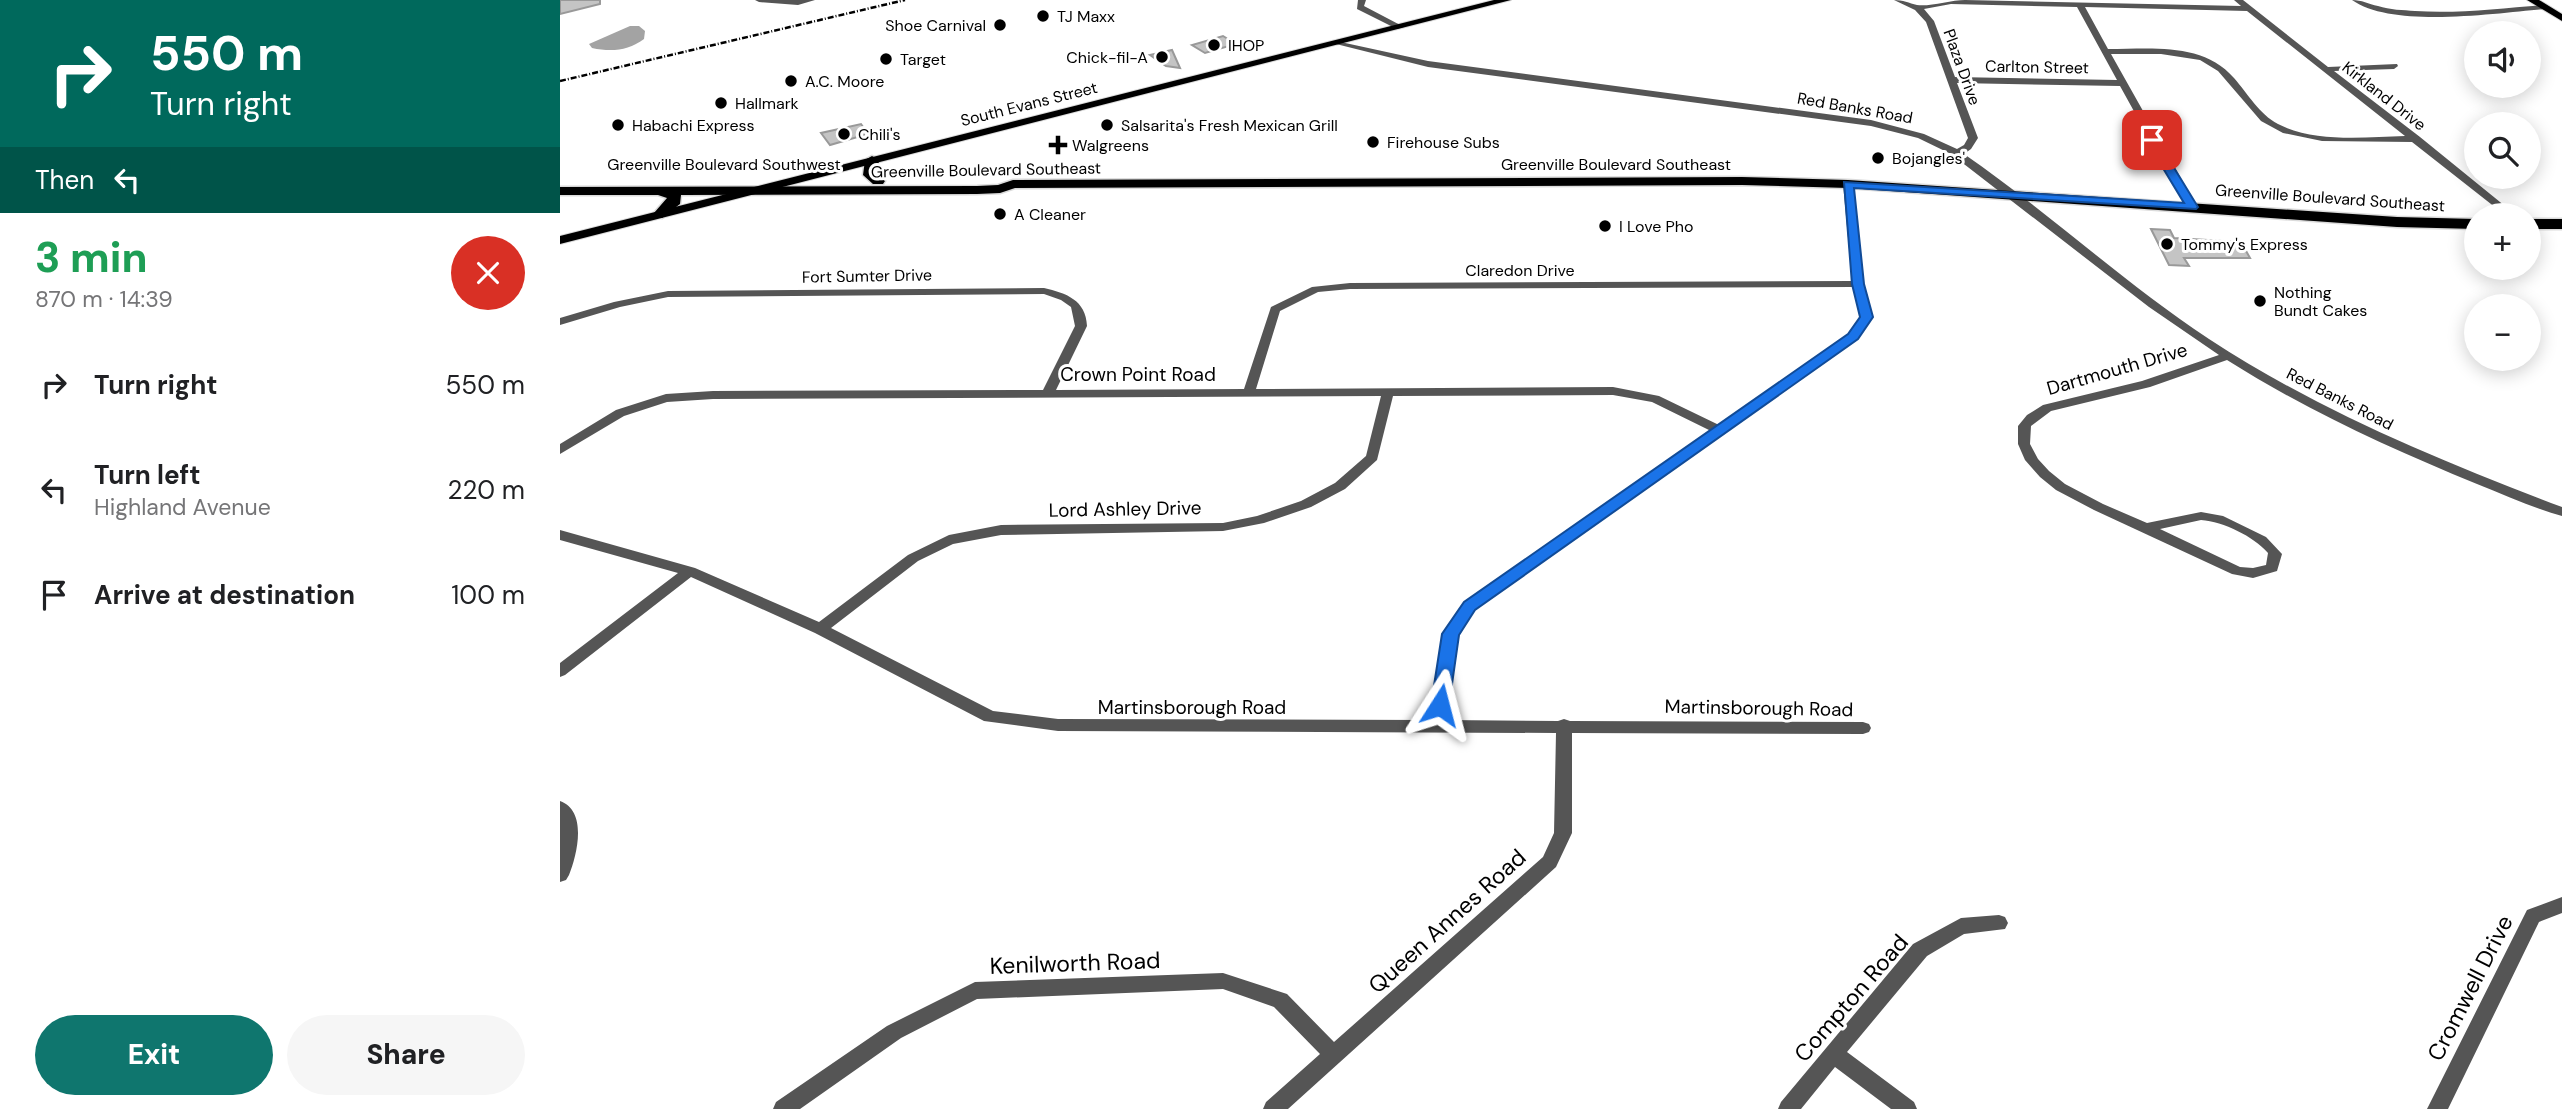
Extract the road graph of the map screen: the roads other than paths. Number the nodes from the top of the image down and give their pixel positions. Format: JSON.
{"nodes":[{"id":1,"x":759,"y":0,"type":"edge"},
{"id":2,"x":811,"y":0,"type":"edge"},
{"id":3,"x":1362,"y":0,"type":"edge"},
{"id":4,"x":1506,"y":0,"type":"edge"},
{"id":5,"x":1898,"y":0,"type":"edge"},
{"id":6,"x":2238,"y":0,"type":"edge"},
{"id":7,"x":2356,"y":0,"type":"edge"},
{"id":8,"x":2532,"y":0,"type":"edge"},
{"id":9,"x":2080,"y":6,"type":"junction"},
{"id":10,"x":1918,"y":8,"type":"junction"},
{"id":11,"x":2545,"y":8,"type":"junction"},
{"id":12,"x":2249,"y":9,"type":"junction"},
{"id":13,"x":2562,"y":18,"type":"edge"},
{"id":14,"x":1400,"y":27,"type":"junction"},
{"id":15,"x":1336,"y":43,"type":"junction"},
{"id":16,"x":2106,"y":51,"type":"junction"},
{"id":17,"x":2393,"y":66,"type":"dead end"},
{"id":18,"x":2328,"y":69,"type":"junction"},
{"id":19,"x":1953,"y":80,"type":"junction"},
{"id":20,"x":2121,"y":83,"type":"junction"},
{"id":21,"x":2417,"y":139,"type":"junction"},
{"id":22,"x":1958,"y":153,"type":"junction"},
{"id":23,"x":872,"y":160,"type":"junction"},
{"id":24,"x":878,"y":181,"type":"junction"},
{"id":25,"x":560,"y":182,"type":"edge"},
{"id":26,"x":784,"y":182,"type":"junction"},
{"id":27,"x":1013,"y":184,"type":"junction"},
{"id":28,"x":1848,"y":184,"type":"junction"},
{"id":29,"x":653,"y":189,"type":"junction"},
{"id":30,"x":756,"y":190,"type":"junction"},
{"id":31,"x":560,"y":191,"type":"edge"},
{"id":32,"x":2014,"y":195,"type":"junction"},
{"id":33,"x":2496,"y":203,"type":"edge"},
{"id":34,"x":2192,"y":207,"type":"junction"},
{"id":35,"x":662,"y":213,"type":"junction"},
{"id":36,"x":2464,"y":223,"type":"edge"},
{"id":37,"x":2541,"y":224,"type":"edge"},
{"id":38,"x":2562,"y":224,"type":"edge"},
{"id":39,"x":560,"y":240,"type":"edge"},
{"id":40,"x":1858,"y":284,"type":"junction"},
{"id":41,"x":560,"y":322,"type":"edge"},
{"id":42,"x":2229,"y":356,"type":"junction"},
{"id":43,"x":1388,"y":392,"type":"junction"},
{"id":44,"x":1048,"y":393,"type":"junction"},
{"id":45,"x":1249,"y":393,"type":"junction"},
{"id":46,"x":1721,"y":431,"type":"junction"},
{"id":47,"x":560,"y":450,"type":"edge"},
{"id":48,"x":2562,"y":512,"type":"edge"},
{"id":49,"x":2146,"y":528,"type":"junction"},
{"id":50,"x":560,"y":535,"type":"edge"},
{"id":51,"x":690,"y":571,"type":"junction"},
{"id":52,"x":820,"y":629,"type":"junction"},
{"id":53,"x":560,"y":671,"type":"edge"},
{"id":54,"x":1564,"y":726,"type":"junction"},
{"id":55,"x":1436,"y":728,"type":"junction"},
{"id":56,"x":1863,"y":728,"type":"dead end"},
{"id":57,"x":560,"y":808,"type":"edge"},
{"id":58,"x":560,"y":875,"type":"edge"},
{"id":59,"x":2562,"y":905,"type":"edge"},
{"id":60,"x":1999,"y":923,"type":"dead end"},
{"id":61,"x":1834,"y":1054,"type":"junction"},
{"id":62,"x":1334,"y":1055,"type":"junction"},
{"id":63,"x":783,"y":1109,"type":"edge"},
{"id":64,"x":1273,"y":1109,"type":"edge"},
{"id":65,"x":1788,"y":1109,"type":"edge"},
{"id":66,"x":1906,"y":1109,"type":"edge"},
{"id":67,"x":2437,"y":1109,"type":"edge"}],
"edges":[{"from":1,"to":2,"type":"street"},
{"from":3,"to":14,"type":"street"},
{"from":4,"to":14,"type":"main road","name":"South Evans Street"},
{"from":5,"to":10,"type":"street"},
{"from":6,"to":12,"type":"street","name":"Kirkland Drive"},
{"from":7,"to":11,"type":"street"},
{"from":8,"to":11,"type":"main road"},
{"from":9,"to":10,"type":"street"},
{"from":9,"to":12,"type":"street"},
{"from":9,"to":16,"type":"street"},
{"from":10,"to":19,"type":"street","name":"Plaza Drive"},
{"from":11,"to":13,"type":"main road"},
{"from":12,"to":18,"type":"street","name":"Kirkland Drive"},
{"from":14,"to":15,"type":"main road","name":"South Evans Street"},
{"from":15,"to":22,"type":"street","name":"Red Banks Road"},
{"from":15,"to":23,"type":"main road","name":"South Evans Street"},
{"from":16,"to":20,"type":"street"},
{"from":16,"to":21,"type":"street"},
{"from":17,"to":18,"type":"street"},
{"from":18,"to":21,"type":"street","name":"Kirkland Drive"},
{"from":19,"to":20,"type":"street","name":"Carlton Street"},
{"from":19,"to":22,"type":"street","name":"Plaza Drive"},
{"from":20,"to":34,"type":"street"},
{"from":21,"to":33,"type":"street","name":"Kirkland Drive"},
{"from":22,"to":32,"type":"street","name":"Red Banks Road"},
{"from":23,"to":24,"type":"highway"},
{"from":23,"to":26,"type":"main road","name":"South Evans Street"},
{"from":24,"to":26,"type":"highway","name":"Greenville Boulevard Southwest"},
{"from":24,"to":27,"type":"highway","name":"Greenville Boulevard Southwest"},
{"from":25,"to":26,"type":"highway","name":"Greenville Boulevard Southwest"},
{"from":26,"to":30,"type":"main road","name":"South Evans Street"},
{"from":27,"to":28,"type":"highway","name":"Greenville Boulevard Southeast"},
{"from":27,"to":30,"type":"highway","name":"Greenville Boulevard Southeast"},
{"from":28,"to":32,"type":"highway","name":"Greenville Boulevard Southeast"},
{"from":28,"to":40,"type":"street"},
{"from":29,"to":30,"type":"highway","name":"Greenville Boulevard Southwest"},
{"from":29,"to":31,"type":"highway","name":"Greenville Boulevard Southwest"},
{"from":29,"to":35,"type":"highway"},
{"from":30,"to":35,"type":"main road","name":"South Evans Street"},
{"from":32,"to":34,"type":"highway","name":"Greenville Boulevard Southeast"},
{"from":32,"to":42,"type":"street","name":"Red Banks Road"},
{"from":34,"to":36,"type":"highway","name":"Greenville Boulevard Southeast"},
{"from":35,"to":39,"type":"main road","name":"South Evans Street"},
{"from":37,"to":38,"type":"highway"},
{"from":40,"to":45,"type":"street","name":"Claredon Drive"},
{"from":40,"to":46,"type":"street"},
{"from":41,"to":44,"type":"street","name":"Fort Sumter Drive"},
{"from":42,"to":48,"type":"street","name":"Red Banks Road"},
{"from":42,"to":49,"type":"street","name":"Dartmouth Drive"},
{"from":43,"to":45,"type":"street","name":"Crown Point Road"},
{"from":43,"to":46,"type":"street","name":"Crown Point Road"},
{"from":43,"to":52,"type":"street","name":"Lord Ashley Drive"},
{"from":44,"to":45,"type":"street","name":"Crown Point Road"},
{"from":44,"to":47,"type":"street","name":"Crown Point Road"},
{"from":46,"to":55,"type":"street"},
{"from":49,"to":49,"type":"street","name":"Dartmouth Drive"},
{"from":50,"to":51,"type":"street","name":"Martinsborough Road"},
{"from":51,"to":52,"type":"street","name":"Martinsborough Road"},
{"from":51,"to":53,"type":"street"},
{"from":52,"to":55,"type":"street","name":"Martinsborough Road"},
{"from":54,"to":55,"type":"street","name":"Martinsborough Road"},
{"from":54,"to":56,"type":"street","name":"Martinsborough Road"},
{"from":54,"to":62,"type":"street","name":"Queen Annes Road"},
{"from":57,"to":58,"type":"street"},
{"from":59,"to":67,"type":"street","name":"Cromwell Drive"},
{"from":60,"to":61,"type":"street","name":"Compton Road"},
{"from":61,"to":65,"type":"street","name":"Compton Road"},
{"from":61,"to":66,"type":"street"},
{"from":62,"to":63,"type":"street","name":"Kenilworth Road"},
{"from":62,"to":64,"type":"street","name":"Queen Annes Road"}]}
